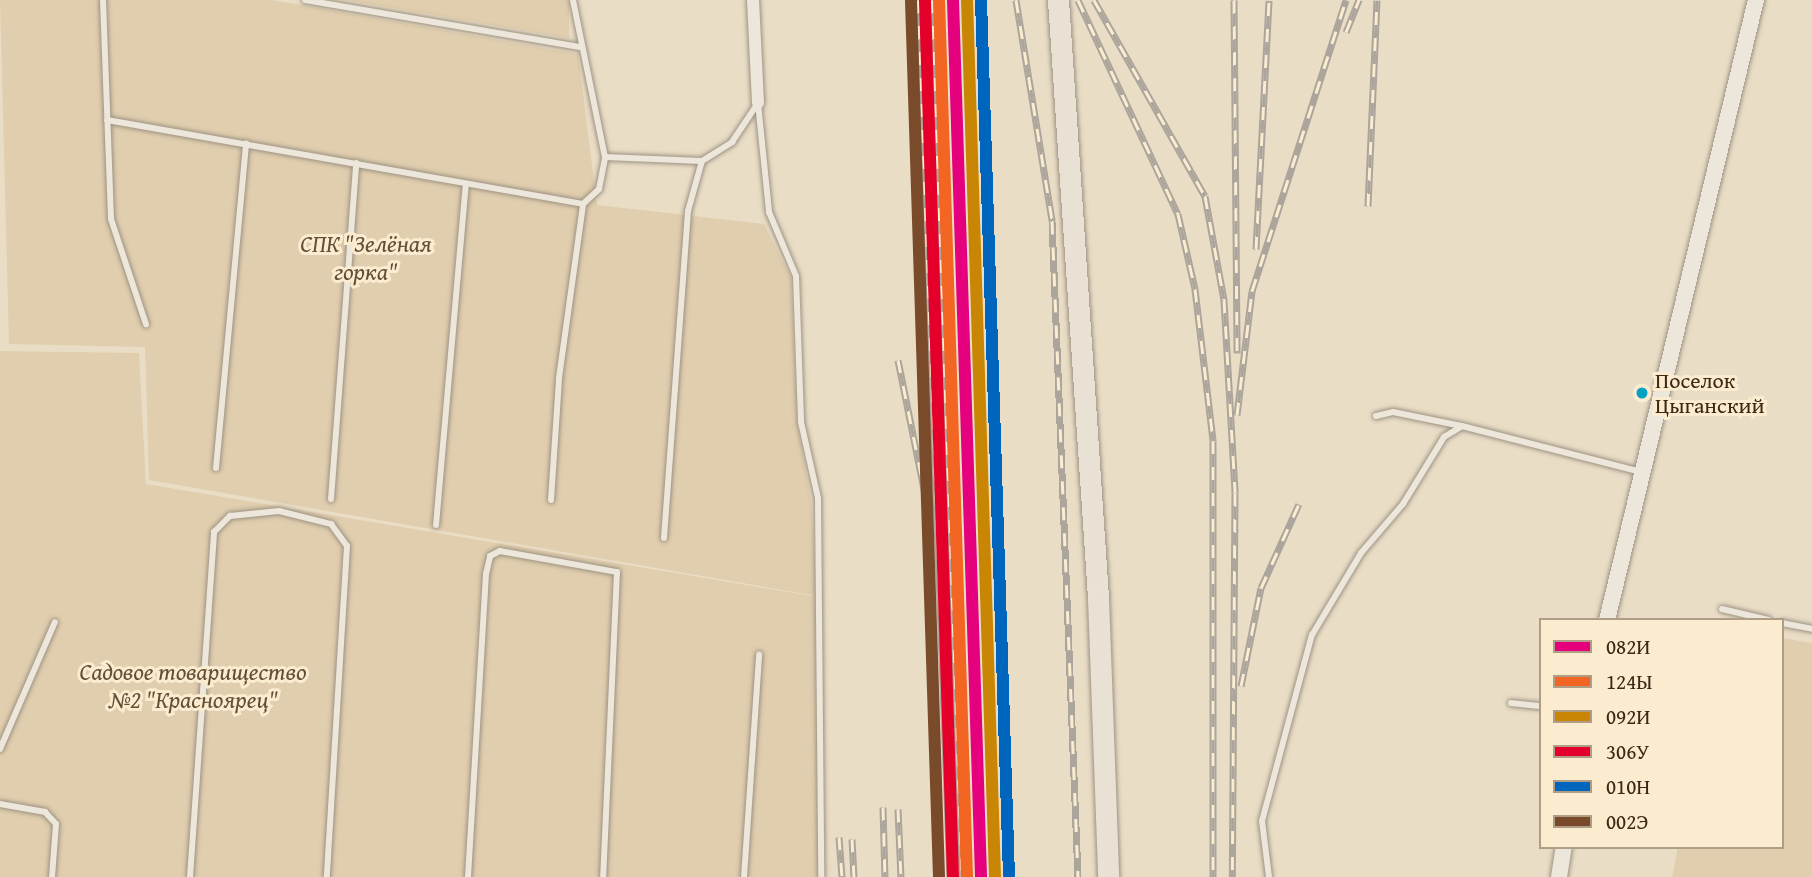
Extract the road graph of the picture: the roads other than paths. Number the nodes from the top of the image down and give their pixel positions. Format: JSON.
{"nodes":[{"id":1,"x":103,"y":0,"type":"edge"},
{"id":2,"x":305,"y":0,"type":"edge"},
{"id":3,"x":573,"y":0,"type":"edge"},
{"id":4,"x":753,"y":0,"type":"edge"},
{"id":5,"x":1058,"y":0,"type":"edge"},
{"id":6,"x":1756,"y":0,"type":"edge"},
{"id":7,"x":582,"y":47,"type":"junction"},
{"id":8,"x":758,"y":103,"type":"junction"},
{"id":9,"x":107,"y":120,"type":"junction"},
{"id":10,"x":246,"y":143,"type":"junction"},
{"id":11,"x":605,"y":157,"type":"junction"},
{"id":12,"x":702,"y":161,"type":"junction"},
{"id":13,"x":356,"y":163,"type":"junction"},
{"id":14,"x":466,"y":185,"type":"junction"},
{"id":15,"x":583,"y":204,"type":"junction"},
{"id":16,"x":146,"y":324,"type":"dead end"},
{"id":17,"x":1376,"y":416,"type":"dead end"},
{"id":18,"x":1462,"y":426,"type":"junction"},
{"id":19,"x":216,"y":468,"type":"dead end"},
{"id":20,"x":1643,"y":472,"type":"junction"},
{"id":21,"x":331,"y":499,"type":"dead end"},
{"id":22,"x":551,"y":500,"type":"dead end"},
{"id":23,"x":436,"y":525,"type":"dead end"},
{"id":24,"x":664,"y":538,"type":"dead end"},
{"id":25,"x":1722,"y":609,"type":"dead end"},
{"id":26,"x":1607,"y":618,"type":"edge"},
{"id":27,"x":1760,"y":618,"type":"edge"},
{"id":28,"x":55,"y":622,"type":"dead end"},
{"id":29,"x":1784,"y":623,"type":"edge"},
{"id":30,"x":1812,"y":629,"type":"edge"},
{"id":31,"x":760,"y":655,"type":"dead end"},
{"id":32,"x":1511,"y":703,"type":"dead end"},
{"id":33,"x":1539,"y":706,"type":"edge"},
{"id":34,"x":0,"y":749,"type":"edge"},
{"id":35,"x":0,"y":804,"type":"edge"},
{"id":36,"x":1564,"y":849,"type":"edge"},
{"id":37,"x":52,"y":877,"type":"edge"},
{"id":38,"x":190,"y":877,"type":"edge"},
{"id":39,"x":327,"y":877,"type":"edge"},
{"id":40,"x":468,"y":877,"type":"edge"},
{"id":41,"x":603,"y":877,"type":"edge"},
{"id":42,"x":744,"y":877,"type":"edge"},
{"id":43,"x":821,"y":877,"type":"edge"},
{"id":44,"x":1108,"y":877,"type":"edge"},
{"id":45,"x":1269,"y":877,"type":"edge"},
{"id":46,"x":1559,"y":877,"type":"edge"}],
"edges":[{"from":1,"to":9,"type":"lane"},
{"from":2,"to":7,"type":"lane"},
{"from":3,"to":7,"type":"lane"},
{"from":4,"to":8,"type":"street"},
{"from":5,"to":44,"type":"highway"},
{"from":6,"to":20,"type":"street"},
{"from":7,"to":11,"type":"lane"},
{"from":8,"to":12,"type":"lane"},
{"from":8,"to":43,"type":"lane"},
{"from":9,"to":10,"type":"lane"},
{"from":9,"to":16,"type":"lane"},
{"from":10,"to":13,"type":"lane"},
{"from":10,"to":19,"type":"lane"},
{"from":11,"to":12,"type":"lane"},
{"from":11,"to":15,"type":"lane"},
{"from":12,"to":24,"type":"lane"},
{"from":13,"to":14,"type":"lane"},
{"from":13,"to":21,"type":"lane"},
{"from":14,"to":15,"type":"lane"},
{"from":14,"to":23,"type":"lane"},
{"from":15,"to":22,"type":"lane"},
{"from":17,"to":18,"type":"lane"},
{"from":18,"to":20,"type":"lane"},
{"from":18,"to":45,"type":"lane"},
{"from":20,"to":26,"type":"street"},
{"from":25,"to":27,"type":"lane"},
{"from":28,"to":34,"type":"lane"},
{"from":29,"to":30,"type":"lane"},
{"from":31,"to":42,"type":"lane"},
{"from":32,"to":33,"type":"lane"},
{"from":35,"to":37,"type":"lane"},
{"from":36,"to":46,"type":"street"},
{"from":38,"to":39,"type":"lane"},
{"from":40,"to":41,"type":"lane"}]}
